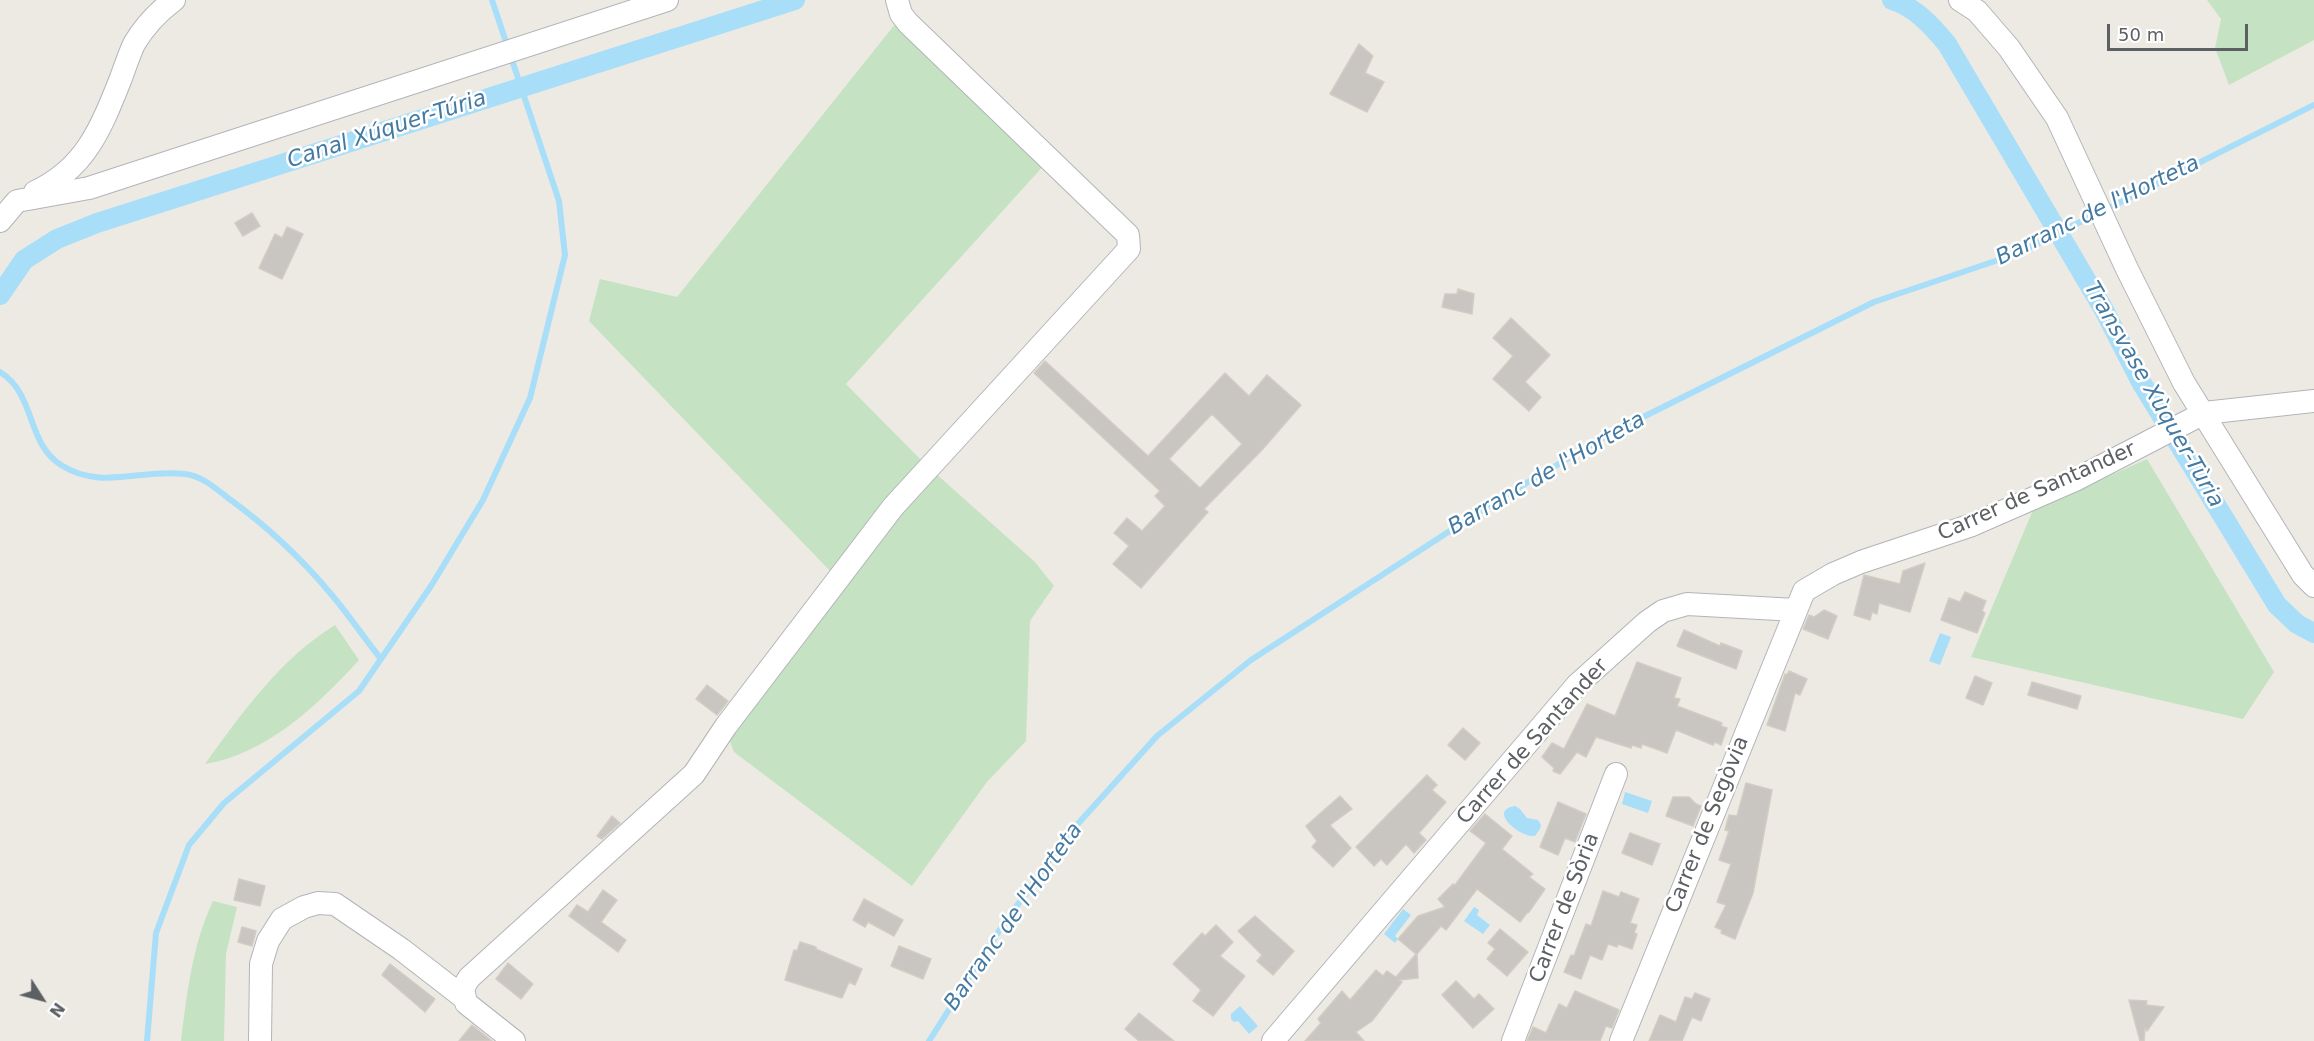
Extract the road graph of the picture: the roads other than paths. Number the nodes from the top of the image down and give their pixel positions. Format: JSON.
{"nodes":[{"id":1,"x":174,"y":0,"type":"edge"},
{"id":2,"x":667,"y":0,"type":"edge"},
{"id":3,"x":897,"y":0,"type":"edge"},
{"id":4,"x":1960,"y":0,"type":"edge"},
{"id":5,"x":8,"y":203,"type":"edge"},
{"id":6,"x":0,"y":221,"type":"edge"},
{"id":7,"x":2314,"y":400,"type":"edge"},
{"id":8,"x":2204,"y":413,"type":"junction"},
{"id":9,"x":2314,"y":586,"type":"edge"},
{"id":10,"x":1796,"y":610,"type":"junction"},
{"id":11,"x":1616,"y":774,"type":"dead end"},
{"id":12,"x":463,"y":997,"type":"junction"},
{"id":13,"x":260,"y":1041,"type":"edge"},
{"id":14,"x":514,"y":1041,"type":"edge"},
{"id":15,"x":1273,"y":1041,"type":"edge"},
{"id":16,"x":1513,"y":1041,"type":"edge"},
{"id":17,"x":1621,"y":1041,"type":"edge"}],
"edges":[{"from":1,"to":5,"type":"street"},
{"from":2,"to":5,"type":"street"},
{"from":3,"to":12,"type":"street"},
{"from":4,"to":8,"type":"street"},
{"from":5,"to":6,"type":"street"},
{"from":7,"to":8,"type":"street"},
{"from":8,"to":9,"type":"street"},
{"from":8,"to":10,"type":"street","name":"Carrer de Santander"},
{"from":10,"to":15,"type":"street","name":"Carrer de Santander"},
{"from":10,"to":17,"type":"street","name":"Carrer de Segòvia"},
{"from":11,"to":16,"type":"street","name":"Carrer de Sòria"},
{"from":12,"to":13,"type":"street"},
{"from":12,"to":14,"type":"street"}]}
